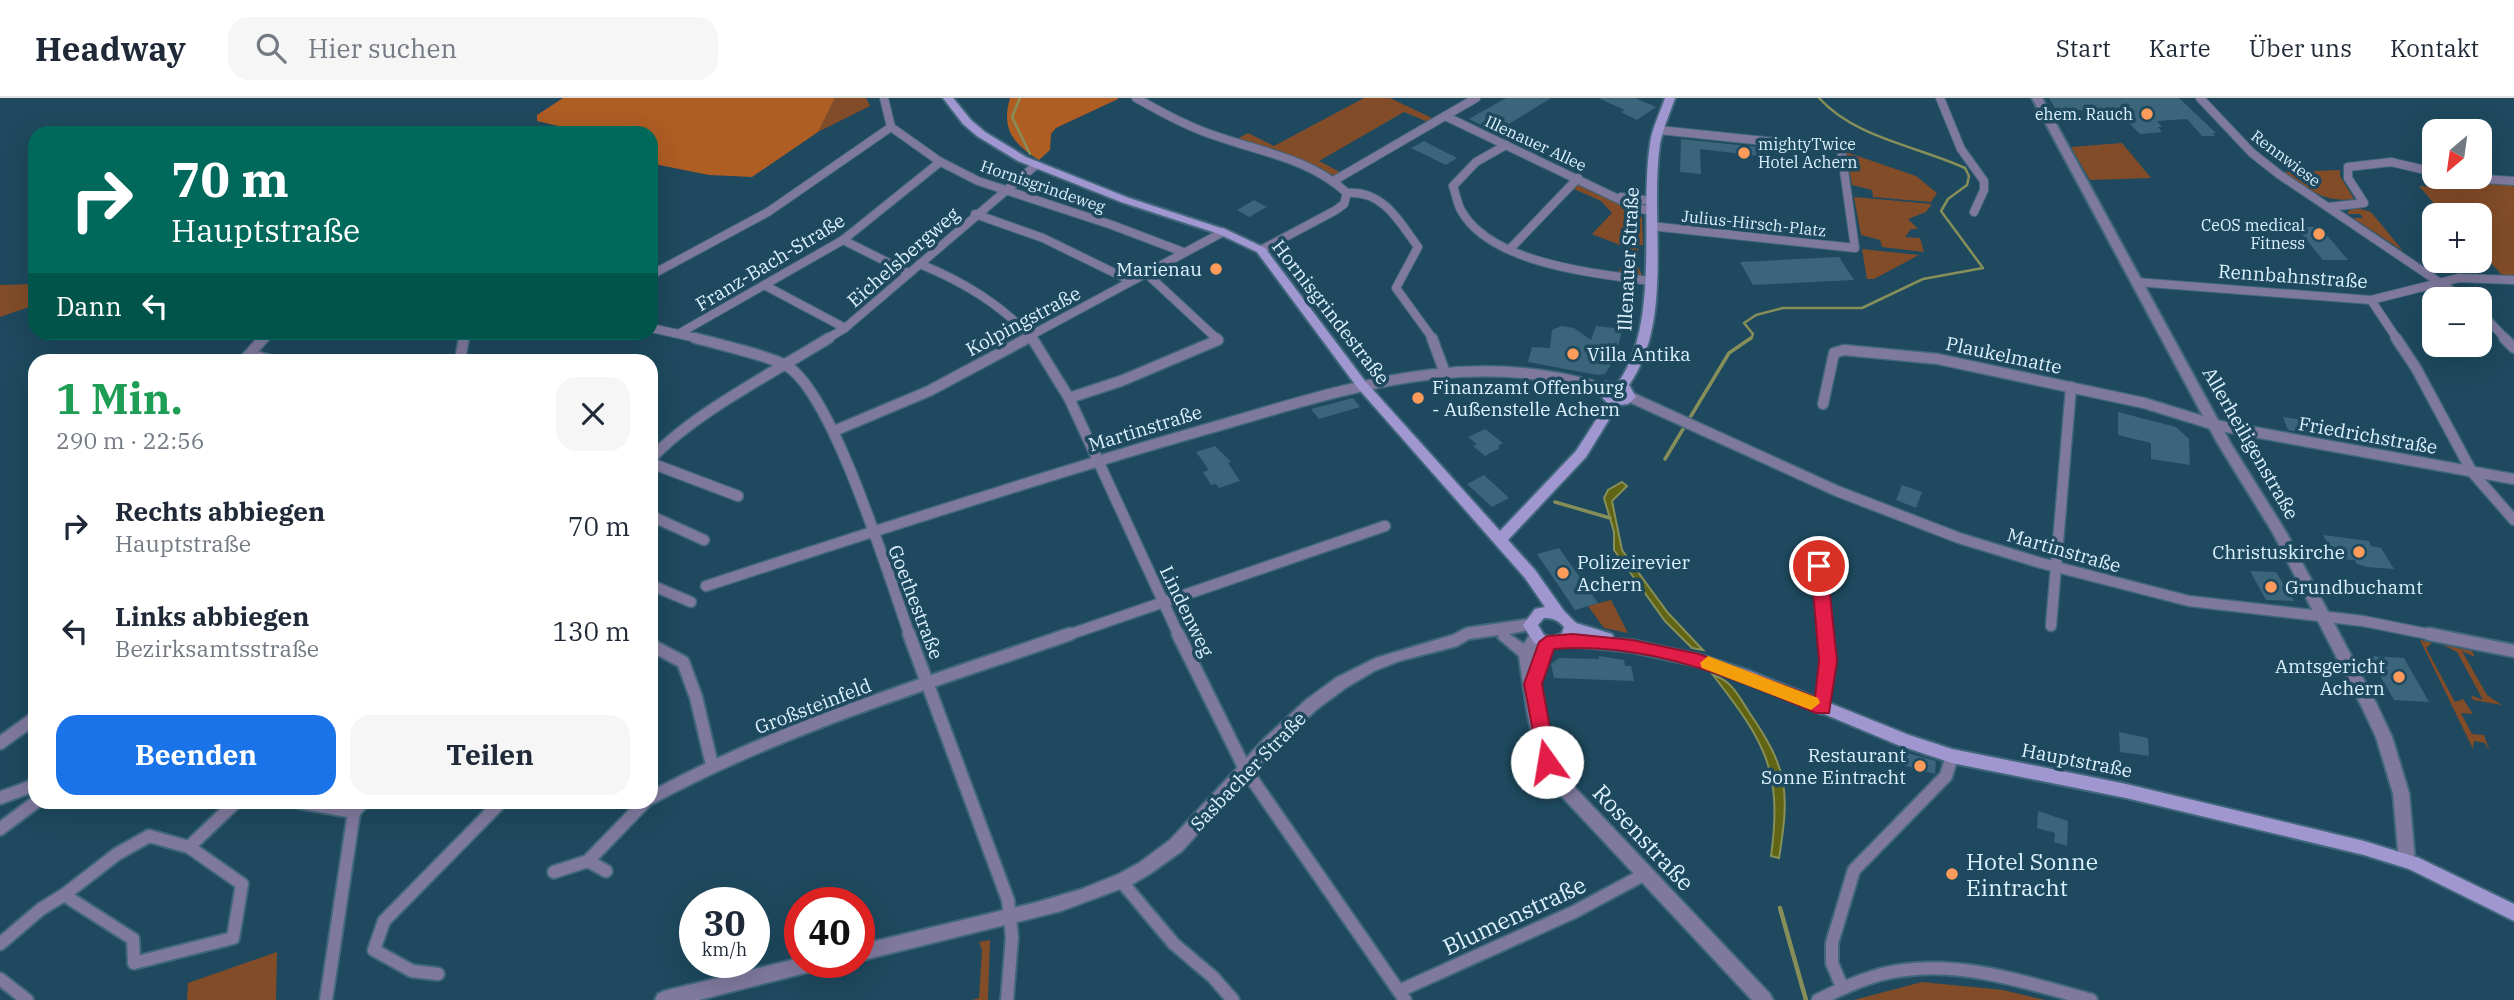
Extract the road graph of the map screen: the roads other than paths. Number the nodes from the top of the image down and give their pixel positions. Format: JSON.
{"nodes":[{"id":1,"x":884,"y":98,"type":"edge"},
{"id":2,"x":948,"y":98,"type":"edge"},
{"id":3,"x":1136,"y":98,"type":"edge"},
{"id":4,"x":1476,"y":98,"type":"edge"},
{"id":5,"x":1670,"y":98,"type":"edge"},
{"id":6,"x":1940,"y":98,"type":"edge"},
{"id":7,"x":2037,"y":98,"type":"edge"},
{"id":8,"x":2200,"y":98,"type":"edge"},
{"id":9,"x":1445,"y":116,"type":"junction"},
{"id":10,"x":891,"y":127,"type":"junction"},
{"id":11,"x":1659,"y":130,"type":"junction"},
{"id":12,"x":1506,"y":145,"type":"junction"},
{"id":13,"x":940,"y":162,"type":"junction"},
{"id":14,"x":1036,"y":165,"type":"junction"},
{"id":15,"x":2422,"y":169,"type":"edge"},
{"id":16,"x":1578,"y":178,"type":"junction"},
{"id":17,"x":1335,"y":180,"type":"junction"},
{"id":18,"x":2492,"y":180,"type":"edge"},
{"id":19,"x":2514,"y":181,"type":"edge"},
{"id":20,"x":1005,"y":188,"type":"junction"},
{"id":21,"x":1347,"y":193,"type":"junction"},
{"id":22,"x":1652,"y":206,"type":"junction"},
{"id":23,"x":2329,"y":207,"type":"junction"},
{"id":24,"x":1974,"y":212,"type":"dead end"},
{"id":25,"x":975,"y":214,"type":"junction"},
{"id":26,"x":1651,"y":226,"type":"junction"},
{"id":27,"x":1223,"y":232,"type":"junction"},
{"id":28,"x":843,"y":240,"type":"junction"},
{"id":29,"x":1510,"y":249,"type":"junction"},
{"id":30,"x":1261,"y":250,"type":"junction"},
{"id":31,"x":1184,"y":252,"type":"junction"},
{"id":32,"x":920,"y":264,"type":"junction"},
{"id":33,"x":658,"y":271,"type":"edge"},
{"id":34,"x":909,"y":273,"type":"junction"},
{"id":35,"x":1146,"y":274,"type":"junction"},
{"id":36,"x":2514,"y":280,"type":"edge"},
{"id":37,"x":1131,"y":281,"type":"junction"},
{"id":38,"x":1649,"y":281,"type":"junction"},
{"id":39,"x":2136,"y":282,"type":"junction"},
{"id":40,"x":2446,"y":284,"type":"junction"},
{"id":41,"x":766,"y":286,"type":"junction"},
{"id":42,"x":2450,"y":287,"type":"edge"},
{"id":43,"x":2371,"y":300,"type":"junction"},
{"id":44,"x":2492,"y":325,"type":"edge"},
{"id":45,"x":845,"y":328,"type":"junction"},
{"id":46,"x":658,"y":329,"type":"edge"},
{"id":47,"x":680,"y":333,"type":"junction"},
{"id":48,"x":1032,"y":338,"type":"junction"},
{"id":49,"x":262,"y":340,"type":"edge"},
{"id":50,"x":2514,"y":348,"type":"edge"},
{"id":51,"x":250,"y":354,"type":"edge"},
{"id":52,"x":787,"y":366,"type":"junction"},
{"id":53,"x":1445,"y":373,"type":"junction"},
{"id":54,"x":1361,"y":384,"type":"junction"},
{"id":55,"x":2071,"y":387,"type":"junction"},
{"id":56,"x":1604,"y":389,"type":"junction"},
{"id":57,"x":1626,"y":391,"type":"junction"},
{"id":58,"x":1069,"y":398,"type":"junction"},
{"id":59,"x":1614,"y":401,"type":"junction"},
{"id":60,"x":1824,"y":404,"type":"dead end"},
{"id":61,"x":2215,"y":425,"type":"junction"},
{"id":62,"x":834,"y":431,"type":"junction"},
{"id":63,"x":658,"y":444,"type":"edge"},
{"id":64,"x":1097,"y":461,"type":"junction"},
{"id":65,"x":658,"y":464,"type":"edge"},
{"id":66,"x":2472,"y":472,"type":"junction"},
{"id":67,"x":2514,"y":479,"type":"edge"},
{"id":68,"x":738,"y":496,"type":"dead end"},
{"id":69,"x":658,"y":519,"type":"edge"},
{"id":70,"x":2514,"y":520,"type":"edge"},
{"id":71,"x":1385,"y":526,"type":"dead end"},
{"id":72,"x":870,"y":531,"type":"junction"},
{"id":73,"x":704,"y":540,"type":"dead end"},
{"id":74,"x":1500,"y":540,"type":"junction"},
{"id":75,"x":1819,"y":566,"type":"dead end"},
{"id":76,"x":1522,"y":567,"type":"junction"},
{"id":77,"x":2056,"y":567,"type":"junction"},
{"id":78,"x":706,"y":586,"type":"dead end"},
{"id":79,"x":658,"y":588,"type":"edge"},
{"id":80,"x":1162,"y":601,"type":"junction"},
{"id":81,"x":691,"y":602,"type":"dead end"},
{"id":82,"x":1558,"y":614,"type":"junction"},
{"id":83,"x":2322,"y":618,"type":"junction"},
{"id":84,"x":2051,"y":626,"type":"dead end"},
{"id":85,"x":1538,"y":630,"type":"junction"},
{"id":86,"x":1567,"y":633,"type":"junction"},
{"id":87,"x":1505,"y":638,"type":"junction"},
{"id":88,"x":1457,"y":640,"type":"junction"},
{"id":89,"x":658,"y":649,"type":"edge"},
{"id":90,"x":2514,"y":651,"type":"edge"},
{"id":91,"x":1526,"y":653,"type":"junction"},
{"id":92,"x":928,"y":683,"type":"junction"},
{"id":93,"x":1533,"y":684,"type":"junction"},
{"id":94,"x":1822,"y":708,"type":"junction"},
{"id":95,"x":28,"y":723,"type":"edge"},
{"id":96,"x":0,"y":743,"type":"edge"},
{"id":97,"x":1952,"y":756,"type":"junction"},
{"id":98,"x":712,"y":765,"type":"junction"},
{"id":99,"x":1245,"y":769,"type":"junction"},
{"id":100,"x":28,"y":788,"type":"edge"},
{"id":101,"x":658,"y":794,"type":"edge"},
{"id":102,"x":0,"y":798,"type":"edge"},
{"id":103,"x":28,"y":808,"type":"edge"},
{"id":104,"x":229,"y":809,"type":"edge"},
{"id":105,"x":358,"y":809,"type":"edge"},
{"id":106,"x":494,"y":809,"type":"edge"},
{"id":107,"x":638,"y":809,"type":"edge"},
{"id":108,"x":0,"y":829,"type":"edge"},
{"id":109,"x":189,"y":847,"type":"junction"},
{"id":110,"x":588,"y":861,"type":"junction"},
{"id":111,"x":2407,"y":861,"type":"junction"},
{"id":112,"x":606,"y":872,"type":"dead end"},
{"id":113,"x":554,"y":873,"type":"dead end"},
{"id":114,"x":1645,"y":874,"type":"junction"},
{"id":115,"x":1121,"y":881,"type":"junction"},
{"id":116,"x":65,"y":895,"type":"junction"},
{"id":117,"x":2514,"y":913,"type":"edge"},
{"id":118,"x":1007,"y":917,"type":"junction"},
{"id":119,"x":0,"y":944,"type":"edge"},
{"id":120,"x":875,"y":949,"type":"edge"},
{"id":121,"x":784,"y":970,"type":"edge"},
{"id":122,"x":438,"y":974,"type":"dead end"},
{"id":123,"x":0,"y":979,"type":"edge"},
{"id":124,"x":1842,"y":987,"type":"junction"},
{"id":125,"x":1402,"y":995,"type":"edge"},
{"id":126,"x":27,"y":1000,"type":"edge"},
{"id":127,"x":326,"y":1000,"type":"edge"},
{"id":128,"x":664,"y":1000,"type":"edge"},
{"id":129,"x":1007,"y":1000,"type":"edge"},
{"id":130,"x":1233,"y":1000,"type":"edge"},
{"id":131,"x":1764,"y":1000,"type":"edge"},
{"id":132,"x":1818,"y":1000,"type":"edge"},
{"id":133,"x":2091,"y":1000,"type":"edge"}],
"edges":[{"from":1,"to":10,"type":"street"},
{"from":2,"to":14,"type":"main road","name":"Hornisgrindestraße"},
{"from":3,"to":17,"type":"street"},
{"from":4,"to":9,"type":"street","name":"Illenauer Allee"},
{"from":5,"to":11,"type":"main road","name":"Illenauer Straße"},
{"from":6,"to":24,"type":"street"},
{"from":7,"to":39,"type":"street","name":"Allerheiligenstraße"},
{"from":8,"to":23,"type":"street","name":"Rennwiese"},
{"from":9,"to":12,"type":"street","name":"Illenauer Allee"},
{"from":9,"to":17,"type":"street","name":"Illenauer Allee"},
{"from":10,"to":13,"type":"street","name":"Hornisgrindeweg"},
{"from":10,"to":33,"type":"street"},
{"from":11,"to":22,"type":"main road","name":"Illenauer Straße"},
{"from":11,"to":26,"type":"street","name":"Julius-Hirsch-Platz"},
{"from":12,"to":16,"type":"street","name":"Illenauer Allee"},
{"from":12,"to":29,"type":"street"},
{"from":13,"to":20,"type":"street","name":"Hornisgrindeweg"},
{"from":13,"to":28,"type":"street","name":"Franz-Bach-Straße"},
{"from":14,"to":20,"type":"street","name":"Eichelsbergweg"},
{"from":14,"to":27,"type":"main road","name":"Hornisgrindestraße"},
{"from":15,"to":23,"type":"street","name":"Rennwiese"},
{"from":16,"to":22,"type":"street","name":"Illenauer Allee"},
{"from":16,"to":29,"type":"street"},
{"from":17,"to":21,"type":"street"},
{"from":18,"to":19,"type":"street"},
{"from":20,"to":25,"type":"street","name":"Eichelsbergweg"},
{"from":20,"to":31,"type":"street","name":"Hornisgrindeweg"},
{"from":21,"to":30,"type":"street"},
{"from":21,"to":53,"type":"street"},
{"from":22,"to":26,"type":"main road","name":"Illenauer Straße"},
{"from":23,"to":40,"type":"street","name":"Rennwiese"},
{"from":25,"to":32,"type":"street","name":"Eichelsbergweg"},
{"from":25,"to":37,"type":"street"},
{"from":26,"to":38,"type":"main road","name":"Illenauer Straße"},
{"from":27,"to":30,"type":"main road","name":"Hornisgrindestraße"},
{"from":27,"to":31,"type":"street","name":"Kolpingstraße"},
{"from":28,"to":34,"type":"street"},
{"from":28,"to":41,"type":"street","name":"Franz-Bach-Straße"},
{"from":29,"to":38,"type":"street"},
{"from":30,"to":54,"type":"main road","name":"Hornisgrindestraße"},
{"from":31,"to":35,"type":"street","name":"Kolpingstraße"},
{"from":32,"to":34,"type":"street","name":"Eichelsbergweg"},
{"from":32,"to":48,"type":"street","name":"Lindenweg"},
{"from":34,"to":45,"type":"street","name":"Eichelsbergweg"},
{"from":35,"to":37,"type":"street","name":"Kolpingstraße"},
{"from":35,"to":58,"type":"street"},
{"from":36,"to":40,"type":"street","name":"Rennbahnstraße"},
{"from":37,"to":48,"type":"street","name":"Kolpingstraße"},
{"from":38,"to":57,"type":"main road","name":"Illenauer Straße"},
{"from":39,"to":43,"type":"street","name":"Rennbahnstraße"},
{"from":39,"to":61,"type":"street","name":"Allerheiligenstraße"},
{"from":40,"to":42,"type":"street","name":"Rennwiese"},
{"from":40,"to":43,"type":"street","name":"Rennbahnstraße"},
{"from":41,"to":45,"type":"street"},
{"from":41,"to":47,"type":"street","name":"Franz-Bach-Straße"},
{"from":43,"to":66,"type":"street"},
{"from":44,"to":50,"type":"street"},
{"from":45,"to":52,"type":"street","name":"Eichelsbergweg"},
{"from":46,"to":47,"type":"street","name":"Goethestraße"},
{"from":47,"to":52,"type":"street","name":"Goethestraße"},
{"from":48,"to":58,"type":"street","name":"Lindenweg"},
{"from":48,"to":62,"type":"street","name":"Kolpingstraße"},
{"from":49,"to":51,"type":"street"},
{"from":52,"to":62,"type":"street","name":"Goethestraße"},
{"from":52,"to":63,"type":"street","name":"Eichelsbergweg"},
{"from":53,"to":54,"type":"street","name":"Martinstraße"},
{"from":53,"to":56,"type":"street","name":"Martinstraße"},
{"from":54,"to":64,"type":"street","name":"Martinstraße"},
{"from":54,"to":74,"type":"main road","name":"Hornisgrindestraße"},
{"from":55,"to":60,"type":"street","name":"Plaukelmatte"},
{"from":55,"to":61,"type":"street","name":"Plaukelmatte"},
{"from":55,"to":77,"type":"street"},
{"from":56,"to":57,"type":"main road"},
{"from":56,"to":59,"type":"main road"},
{"from":57,"to":59,"type":"main road"},
{"from":57,"to":77,"type":"street","name":"Martinstraße"},
{"from":58,"to":64,"type":"street","name":"Lindenweg"},
{"from":59,"to":74,"type":"main road"},
{"from":61,"to":66,"type":"street","name":"Friedrichstraße"},
{"from":61,"to":83,"type":"street","name":"Allerheiligenstraße"},
{"from":62,"to":72,"type":"street","name":"Goethestraße"},
{"from":64,"to":72,"type":"street","name":"Martinstraße"},
{"from":64,"to":80,"type":"street","name":"Lindenweg"},
{"from":65,"to":68,"type":"street"},
{"from":66,"to":67,"type":"street","name":"Friedrichstraße"},
{"from":66,"to":70,"type":"street"},
{"from":69,"to":73,"type":"street"},
{"from":71,"to":80,"type":"street","name":"Großsteinfeld"},
{"from":72,"to":78,"type":"street","name":"Martinstraße"},
{"from":72,"to":92,"type":"street","name":"Goethestraße"},
{"from":74,"to":76,"type":"main road","name":"Hornisgrindestraße"},
{"from":75,"to":94,"type":"street"},
{"from":76,"to":82,"type":"main road","name":"Hornisgrindestraße"},
{"from":76,"to":85,"type":"main road","name":"Hornisgrindestraße"},
{"from":77,"to":83,"type":"street","name":"Martinstraße"},
{"from":77,"to":84,"type":"street"},
{"from":79,"to":81,"type":"street"},
{"from":80,"to":92,"type":"street","name":"Großsteinfeld"},
{"from":80,"to":99,"type":"street","name":"Lindenweg"},
{"from":82,"to":85,"type":"main road"},
{"from":82,"to":86,"type":"main road","name":"Hornisgrindestraße"},
{"from":83,"to":90,"type":"street","name":"Martinstraße"},
{"from":83,"to":111,"type":"street","name":"Allerheiligenstraße"},
{"from":85,"to":86,"type":"main road","name":"Hauptstraße"},
{"from":85,"to":87,"type":"street","name":"Sasbacher Straße"},
{"from":85,"to":88,"type":"street","name":"Sasbacher Straße"},
{"from":85,"to":91,"type":"street"},
{"from":85,"to":93,"type":"street","name":"Rosenstraße"},
{"from":86,"to":94,"type":"main road","name":"Hauptstraße"},
{"from":87,"to":88,"type":"street","name":"Sasbacher Straße"},
{"from":87,"to":91,"type":"street"},
{"from":88,"to":99,"type":"street","name":"Sasbacher Straße"},
{"from":89,"to":98,"type":"street"},
{"from":91,"to":93,"type":"street","name":"Rosenstraße"},
{"from":92,"to":98,"type":"street","name":"Großsteinfeld"},
{"from":92,"to":118,"type":"street","name":"Goethestraße"},
{"from":93,"to":114,"type":"street","name":"Rosenstraße"},
{"from":94,"to":97,"type":"main road","name":"Hauptstraße"},
{"from":95,"to":96,"type":"street"},
{"from":97,"to":111,"type":"main road","name":"Hauptstraße"},
{"from":97,"to":124,"type":"street"},
{"from":98,"to":101,"type":"street","name":"Großsteinfeld"},
{"from":99,"to":115,"type":"street","name":"Sasbacher Straße"},
{"from":99,"to":125,"type":"street","name":"Lindenweg"},
{"from":100,"to":102,"type":"street"},
{"from":103,"to":108,"type":"street"},
{"from":104,"to":109,"type":"street"},
{"from":105,"to":127,"type":"street"},
{"from":106,"to":122,"type":"street"},
{"from":107,"to":110,"type":"street"},
{"from":109,"to":116,"type":"street"},
{"from":109,"to":116,"type":"street"},
{"from":110,"to":112,"type":"street"},
{"from":110,"to":113,"type":"street"},
{"from":111,"to":117,"type":"main road","name":"Hauptstraße"},
{"from":114,"to":125,"type":"street","name":"Blumenstraße"},
{"from":114,"to":131,"type":"street","name":"Rosenstraße"},
{"from":115,"to":118,"type":"street","name":"Sasbacher Straße"},
{"from":115,"to":130,"type":"street"},
{"from":116,"to":119,"type":"street"},
{"from":118,"to":120,"type":"street","name":"Sasbacher Straße"},
{"from":118,"to":129,"type":"street","name":"Goethestraße"},
{"from":121,"to":128,"type":"street"},
{"from":123,"to":126,"type":"street"},
{"from":124,"to":132,"type":"street"},
{"from":124,"to":133,"type":"street"}]}
